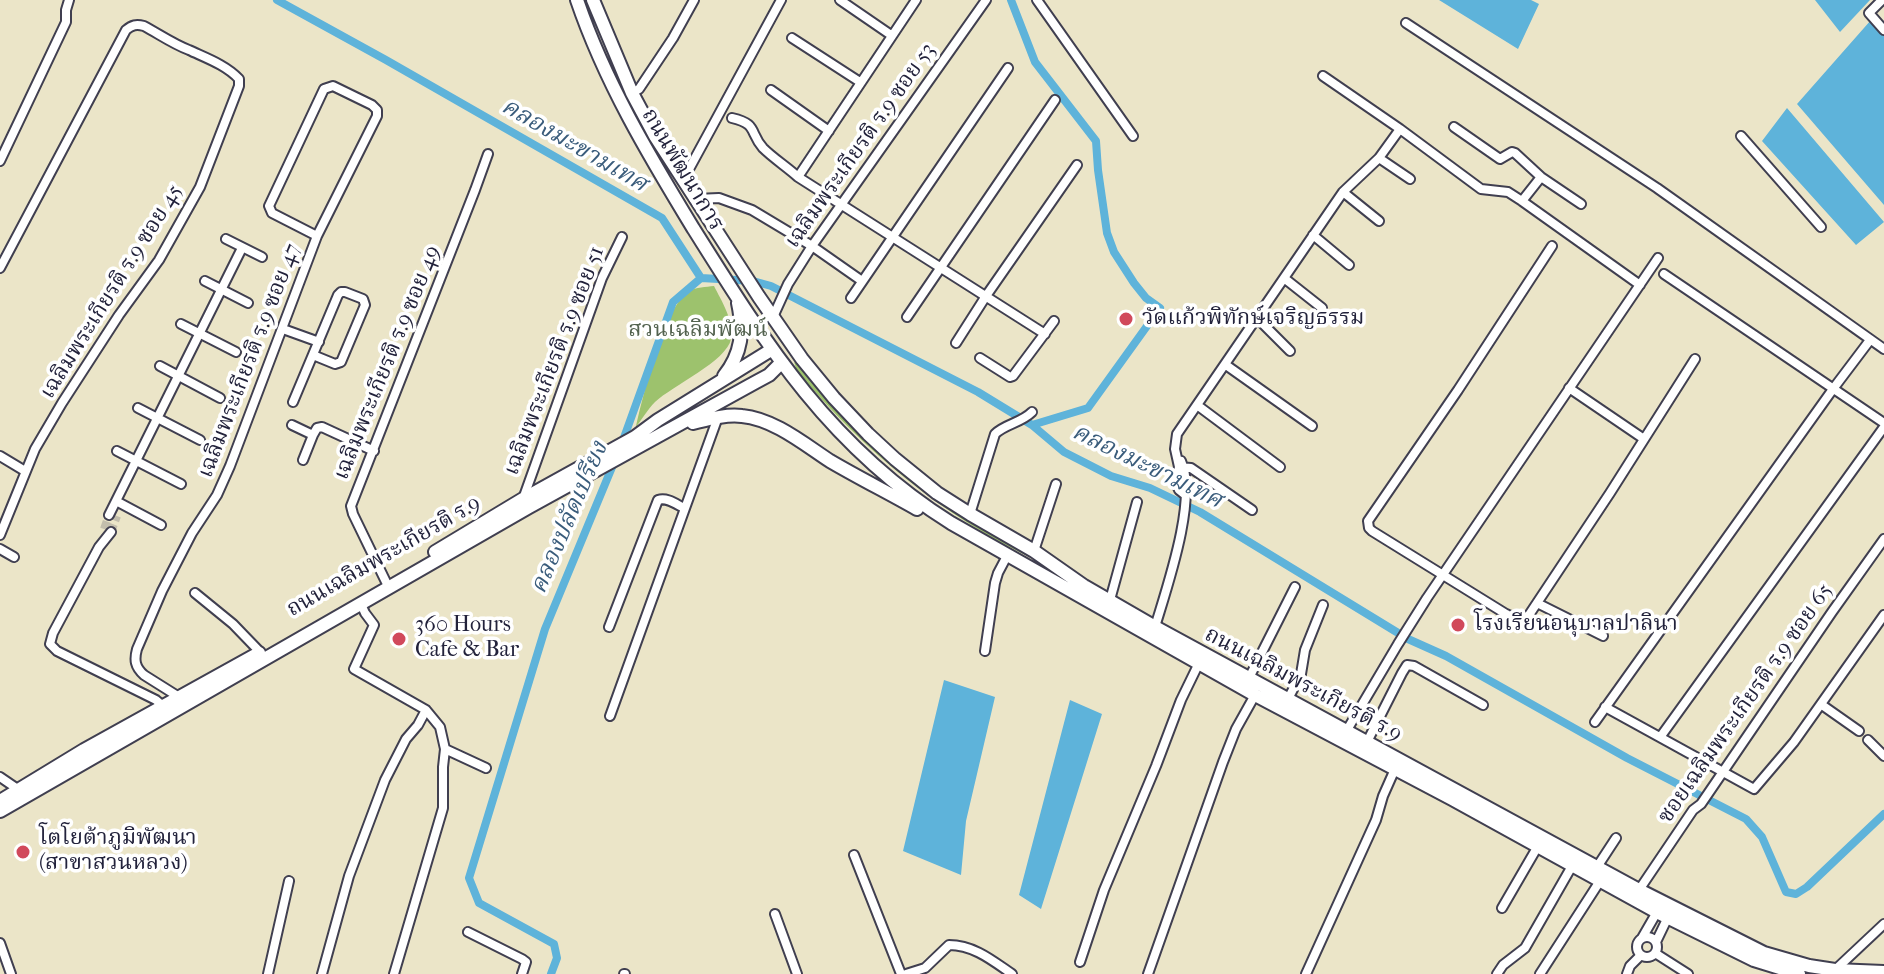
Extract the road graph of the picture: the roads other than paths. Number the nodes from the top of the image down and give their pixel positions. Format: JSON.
{"nodes":[{"id":1,"x":69,"y":0,"type":"edge"},
{"id":2,"x":577,"y":0,"type":"edge"},
{"id":3,"x":593,"y":0,"type":"edge"},
{"id":4,"x":694,"y":0,"type":"edge"},
{"id":5,"x":781,"y":0,"type":"edge"},
{"id":6,"x":840,"y":0,"type":"edge"},
{"id":7,"x":916,"y":0,"type":"edge"},
{"id":8,"x":986,"y":0,"type":"edge"},
{"id":9,"x":1037,"y":0,"type":"edge"},
{"id":10,"x":1882,"y":0,"type":"edge"},
{"id":11,"x":1406,"y":23,"type":"dead end"},
{"id":12,"x":1884,"y":30,"type":"edge"},
{"id":13,"x":891,"y":35,"type":"junction"},
{"id":14,"x":792,"y":38,"type":"dead end"},
{"id":15,"x":1008,"y":68,"type":"dead end"},
{"id":16,"x":1323,"y":76,"type":"dead end"},
{"id":17,"x":860,"y":82,"type":"junction"},
{"id":18,"x":771,"y":90,"type":"dead end"},
{"id":19,"x":632,"y":93,"type":"junction"},
{"id":20,"x":1055,"y":100,"type":"dead end"},
{"id":21,"x":732,"y":118,"type":"dead end"},
{"id":22,"x":1454,"y":127,"type":"dead end"},
{"id":23,"x":1400,"y":129,"type":"junction"},
{"id":24,"x":829,"y":131,"type":"junction"},
{"id":25,"x":1133,"y":136,"type":"dead end"},
{"id":26,"x":1741,"y":136,"type":"dead end"},
{"id":27,"x":488,"y":154,"type":"dead end"},
{"id":28,"x":1379,"y":158,"type":"junction"},
{"id":29,"x":0,"y":161,"type":"edge"},
{"id":30,"x":1077,"y":165,"type":"dead end"},
{"id":31,"x":681,"y":176,"type":"junction"},
{"id":32,"x":798,"y":177,"type":"junction"},
{"id":33,"x":1541,"y":177,"type":"junction"},
{"id":34,"x":1410,"y":179,"type":"dead end"},
{"id":35,"x":1343,"y":192,"type":"junction"},
{"id":36,"x":696,"y":199,"type":"junction"},
{"id":37,"x":1522,"y":201,"type":"junction"},
{"id":38,"x":840,"y":204,"type":"junction"},
{"id":39,"x":1581,"y":204,"type":"dead end"},
{"id":40,"x":1379,"y":221,"type":"dead end"},
{"id":41,"x":1821,"y":227,"type":"dead end"},
{"id":42,"x":1313,"y":235,"type":"junction"},
{"id":43,"x":317,"y":236,"type":"junction"},
{"id":44,"x":622,"y":237,"type":"dead end"},
{"id":45,"x":891,"y":237,"type":"junction"},
{"id":46,"x":226,"y":239,"type":"dead end"},
{"id":47,"x":812,"y":246,"type":"junction"},
{"id":48,"x":1552,"y":246,"type":"dead end"},
{"id":49,"x":242,"y":248,"type":"junction"},
{"id":50,"x":262,"y":257,"type":"dead end"},
{"id":51,"x":1658,"y":258,"type":"dead end"},
{"id":52,"x":1349,"y":265,"type":"dead end"},
{"id":53,"x":939,"y":267,"type":"junction"},
{"id":54,"x":0,"y":268,"type":"edge"},
{"id":55,"x":1664,"y":274,"type":"dead end"},
{"id":56,"x":1284,"y":278,"type":"junction"},
{"id":57,"x":205,"y":281,"type":"dead end"},
{"id":58,"x":862,"y":281,"type":"junction"},
{"id":59,"x":1640,"y":285,"type":"junction"},
{"id":60,"x":221,"y":289,"type":"junction"},
{"id":61,"x":734,"y":293,"type":"junction"},
{"id":62,"x":986,"y":296,"type":"junction"},
{"id":63,"x":851,"y":298,"type":"dead end"},
{"id":64,"x":248,"y":303,"type":"dead end"},
{"id":65,"x":1322,"y":308,"type":"dead end"},
{"id":66,"x":773,"y":317,"type":"junction"},
{"id":67,"x":907,"y":317,"type":"dead end"},
{"id":68,"x":1257,"y":318,"type":"junction"},
{"id":69,"x":1054,"y":321,"type":"dead end"},
{"id":70,"x":181,"y":324,"type":"dead end"},
{"id":71,"x":283,"y":329,"type":"junction"},
{"id":72,"x":200,"y":333,"type":"junction"},
{"id":73,"x":1045,"y":334,"type":"junction"},
{"id":74,"x":1870,"y":340,"type":"junction"},
{"id":75,"x":319,"y":342,"type":"junction"},
{"id":76,"x":956,"y":343,"type":"dead end"},
{"id":77,"x":1884,"y":349,"type":"edge"},
{"id":78,"x":1290,"y":351,"type":"dead end"},
{"id":79,"x":236,"y":352,"type":"dead end"},
{"id":80,"x":313,"y":355,"type":"junction"},
{"id":81,"x":777,"y":355,"type":"junction"},
{"id":82,"x":980,"y":358,"type":"dead end"},
{"id":83,"x":802,"y":359,"type":"junction"},
{"id":84,"x":1695,"y":359,"type":"dead end"},
{"id":85,"x":1226,"y":365,"type":"junction"},
{"id":86,"x":160,"y":366,"type":"dead end"},
{"id":87,"x":178,"y":376,"type":"junction"},
{"id":88,"x":719,"y":381,"type":"junction"},
{"id":89,"x":1569,"y":388,"type":"junction"},
{"id":90,"x":1833,"y":389,"type":"junction"},
{"id":91,"x":220,"y":398,"type":"dead end"},
{"id":92,"x":293,"y":402,"type":"dead end"},
{"id":93,"x":1197,"y":405,"type":"junction"},
{"id":94,"x":138,"y":408,"type":"dead end"},
{"id":95,"x":1032,"y":412,"type":"dead end"},
{"id":96,"x":718,"y":417,"type":"junction"},
{"id":97,"x":158,"y":418,"type":"junction"},
{"id":98,"x":292,"y":425,"type":"dead end"},
{"id":99,"x":1884,"y":425,"type":"edge"},
{"id":100,"x":1312,"y":426,"type":"dead end"},
{"id":101,"x":675,"y":428,"type":"junction"},
{"id":102,"x":313,"y":435,"type":"junction"},
{"id":103,"x":1644,"y":439,"type":"junction"},
{"id":104,"x":200,"y":440,"type":"dead end"},
{"id":105,"x":117,"y":451,"type":"dead end"},
{"id":106,"x":374,"y":451,"type":"junction"},
{"id":107,"x":0,"y":456,"type":"edge"},
{"id":108,"x":303,"y":460,"type":"dead end"},
{"id":109,"x":136,"y":461,"type":"junction"},
{"id":110,"x":595,"y":466,"type":"junction"},
{"id":111,"x":1181,"y":466,"type":"junction"},
{"id":112,"x":1280,"y":467,"type":"dead end"},
{"id":113,"x":25,"y":471,"type":"junction"},
{"id":114,"x":181,"y":484,"type":"dead end"},
{"id":115,"x":1056,"y":484,"type":"dead end"},
{"id":116,"x":523,"y":499,"type":"junction"},
{"id":117,"x":116,"y":502,"type":"junction"},
{"id":118,"x":1137,"y":502,"type":"dead end"},
{"id":119,"x":684,"y":508,"type":"junction"},
{"id":120,"x":1252,"y":510,"type":"dead end"},
{"id":121,"x":970,"y":514,"type":"junction"},
{"id":122,"x":113,"y":515,"type":"tunnel mouth"},
{"id":123,"x":951,"y":523,"type":"junction"},
{"id":124,"x":161,"y":525,"type":"dead end"},
{"id":125,"x":108,"y":530,"type":"tunnel mouth"},
{"id":126,"x":0,"y":535,"type":"edge"},
{"id":127,"x":1884,"y":539,"type":"edge"},
{"id":128,"x":0,"y":549,"type":"edge"},
{"id":129,"x":1034,"y":551,"type":"junction"},
{"id":130,"x":1007,"y":556,"type":"junction"},
{"id":131,"x":14,"y":557,"type":"dead end"},
{"id":132,"x":1443,"y":574,"type":"junction"},
{"id":133,"x":386,"y":582,"type":"junction"},
{"id":134,"x":1295,"y":587,"type":"dead end"},
{"id":135,"x":195,"y":593,"type":"dead end"},
{"id":136,"x":1110,"y":600,"type":"junction"},
{"id":137,"x":1537,"y":603,"type":"junction"},
{"id":138,"x":361,"y":604,"type":"junction"},
{"id":139,"x":1323,"y":605,"type":"dead end"},
{"id":140,"x":1884,"y":615,"type":"edge"},
{"id":141,"x":609,"y":627,"type":"dead end"},
{"id":142,"x":1155,"y":627,"type":"junction"},
{"id":143,"x":1603,"y":636,"type":"dead end"},
{"id":144,"x":985,"y":651,"type":"dead end"},
{"id":145,"x":260,"y":652,"type":"junction"},
{"id":146,"x":1199,"y":663,"type":"junction"},
{"id":147,"x":1255,"y":686,"type":"junction"},
{"id":148,"x":179,"y":697,"type":"junction"},
{"id":149,"x":1288,"y":699,"type":"junction"},
{"id":150,"x":1483,"y":705,"type":"dead end"},
{"id":151,"x":1822,"y":705,"type":"junction"},
{"id":152,"x":163,"y":706,"type":"junction"},
{"id":153,"x":1605,"y":707,"type":"junction"},
{"id":154,"x":426,"y":710,"type":"junction"},
{"id":155,"x":610,"y":716,"type":"dead end"},
{"id":156,"x":1595,"y":722,"type":"dead end"},
{"id":157,"x":1347,"y":730,"type":"junction"},
{"id":158,"x":1859,"y":731,"type":"dead end"},
{"id":159,"x":1661,"y":736,"type":"junction"},
{"id":160,"x":1868,"y":740,"type":"dead end"},
{"id":161,"x":1367,"y":742,"type":"junction"},
{"id":162,"x":445,"y":749,"type":"junction"},
{"id":163,"x":1884,"y":756,"type":"edge"},
{"id":164,"x":486,"y":768,"type":"dead end"},
{"id":165,"x":1395,"y":769,"type":"junction"},
{"id":166,"x":1722,"y":771,"type":"junction"},
{"id":167,"x":0,"y":777,"type":"edge"},
{"id":168,"x":19,"y":790,"type":"junction"},
{"id":169,"x":0,"y":801,"type":"edge"},
{"id":170,"x":0,"y":811,"type":"edge"},
{"id":171,"x":1616,"y":838,"type":"dead end"},
{"id":172,"x":1538,"y":846,"type":"junction"},
{"id":173,"x":854,"y":855,"type":"dead end"},
{"id":174,"x":1572,"y":866,"type":"junction"},
{"id":175,"x":1597,"y":867,"type":"junction"},
{"id":176,"x":289,"y":881,"type":"dead end"},
{"id":177,"x":1600,"y":881,"type":"junction"},
{"id":178,"x":1639,"y":890,"type":"junction"},
{"id":179,"x":1502,"y":908,"type":"dead end"},
{"id":180,"x":1665,"y":910,"type":"junction"},
{"id":181,"x":775,"y":914,"type":"dead end"},
{"id":182,"x":1884,"y":924,"type":"edge"},
{"id":183,"x":468,"y":932,"type":"dead end"},
{"id":184,"x":1642,"y":938,"type":"junction"},
{"id":185,"x":1656,"y":942,"type":"junction"},
{"id":186,"x":0,"y":943,"type":"edge"},
{"id":187,"x":1655,"y":953,"type":"junction"},
{"id":188,"x":1641,"y":955,"type":"junction"},
{"id":189,"x":1080,"y":962,"type":"dead end"},
{"id":190,"x":1835,"y":970,"type":"junction"},
{"id":191,"x":1884,"y":972,"type":"edge"},
{"id":192,"x":11,"y":974,"type":"edge"},
{"id":193,"x":268,"y":974,"type":"edge"},
{"id":194,"x":322,"y":974,"type":"edge"},
{"id":195,"x":394,"y":974,"type":"edge"},
{"id":196,"x":522,"y":974,"type":"edge"},
{"id":197,"x":797,"y":974,"type":"edge"},
{"id":198,"x":903,"y":974,"type":"edge"},
{"id":199,"x":1012,"y":974,"type":"edge"},
{"id":200,"x":1148,"y":974,"type":"edge"},
{"id":201,"x":1306,"y":974,"type":"edge"},
{"id":202,"x":1497,"y":974,"type":"edge"},
{"id":203,"x":1540,"y":974,"type":"edge"},
{"id":204,"x":1627,"y":974,"type":"edge"},
{"id":205,"x":1688,"y":974,"type":"edge"},
{"id":206,"x":1799,"y":974,"type":"edge"}],
"edges":[{"from":1,"to":29,"type":"street"},
{"from":2,"to":61,"type":"main road","name":"ถนนพัฒนาการ"},
{"from":3,"to":19,"type":"main road","name":"ถนนพัฒนาการ"},
{"from":4,"to":19,"type":"street"},
{"from":5,"to":31,"type":"street"},
{"from":6,"to":13,"type":"street"},
{"from":7,"to":13,"type":"street"},
{"from":8,"to":38,"type":"street","name":"เฉลิมพระเกียรติ ร.9 ซอย 53"},
{"from":9,"to":25,"type":"street"},
{"from":10,"to":12,"type":"street"},
{"from":11,"to":74,"type":"street"},
{"from":13,"to":17,"type":"street"},
{"from":14,"to":17,"type":"street"},
{"from":15,"to":45,"type":"street"},
{"from":16,"to":23,"type":"street"},
{"from":17,"to":24,"type":"street"},
{"from":18,"to":24,"type":"street"},
{"from":19,"to":31,"type":"main road","name":"ถนนพัฒนาการ"},
{"from":20,"to":53,"type":"street"},
{"from":21,"to":32,"type":"street"},
{"from":22,"to":33,"type":"street"},
{"from":23,"to":28,"type":"street"},
{"from":23,"to":37,"type":"street"},
{"from":24,"to":32,"type":"street"},
{"from":26,"to":41,"type":"street"},
{"from":27,"to":106,"type":"street","name":"เฉลิมพระเกียรติ ร.9 ซอย 49"},
{"from":28,"to":34,"type":"street"},
{"from":28,"to":35,"type":"street"},
{"from":30,"to":62,"type":"street"},
{"from":31,"to":36,"type":"main road","name":"ถนนพัฒนาการ"},
{"from":32,"to":38,"type":"street"},
{"from":33,"to":37,"type":"street"},
{"from":33,"to":39,"type":"street"},
{"from":35,"to":40,"type":"street"},
{"from":35,"to":42,"type":"street"},
{"from":36,"to":47,"type":"street"},
{"from":36,"to":66,"type":"main road","name":"ถนนพัฒนาการ"},
{"from":37,"to":59,"type":"street"},
{"from":38,"to":45,"type":"street"},
{"from":38,"to":47,"type":"street","name":"เฉลิมพระเกียรติ ร.9 ซอย 53"},
{"from":42,"to":52,"type":"street"},
{"from":42,"to":56,"type":"street"},
{"from":43,"to":43,"type":"street","name":"เฉลิมพระเกียรติ ร.9 ซอย 47"},
{"from":43,"to":71,"type":"street","name":"เฉลิมพระเกียรติ ร.9 ซอย 47"},
{"from":44,"to":116,"type":"street","name":"เฉลิมพระเกียรติ ร.9 ซอย 51"},
{"from":45,"to":53,"type":"street"},
{"from":45,"to":58,"type":"street"},
{"from":46,"to":49,"type":"street"},
{"from":47,"to":58,"type":"street"},
{"from":47,"to":66,"type":"street","name":"เฉลิมพระเกียรติ ร.9 ซอย 53"},
{"from":48,"to":132,"type":"street"},
{"from":49,"to":50,"type":"street"},
{"from":49,"to":60,"type":"street"},
{"from":51,"to":59,"type":"street"},
{"from":53,"to":62,"type":"street"},
{"from":53,"to":67,"type":"street"},
{"from":54,"to":113,"type":"street","name":"เฉลิมพระเกียรติ ร.9 ซอย 45"},
{"from":55,"to":90,"type":"street"},
{"from":56,"to":65,"type":"street"},
{"from":56,"to":68,"type":"street"},
{"from":57,"to":60,"type":"street"},
{"from":58,"to":63,"type":"street"},
{"from":59,"to":89,"type":"street"},
{"from":60,"to":64,"type":"street"},
{"from":60,"to":72,"type":"street"},
{"from":61,"to":81,"type":"main road","name":"ถนนพัฒนาการ"},
{"from":61,"to":88,"type":"main road"},
{"from":62,"to":73,"type":"street"},
{"from":62,"to":76,"type":"street"},
{"from":66,"to":81,"type":"main road"},
{"from":66,"to":83,"type":"main road","name":"ถนนเฉลิมพระเกียรติ ร.9"},
{"from":68,"to":78,"type":"street"},
{"from":68,"to":85,"type":"street"},
{"from":69,"to":73,"type":"street"},
{"from":70,"to":72,"type":"street"},
{"from":71,"to":75,"type":"street"},
{"from":71,"to":148,"type":"street","name":"เฉลิมพระเกียรติ ร.9 ซอย 47"},
{"from":72,"to":79,"type":"street"},
{"from":72,"to":87,"type":"street"},
{"from":73,"to":82,"type":"street"},
{"from":74,"to":77,"type":"street"},
{"from":74,"to":90,"type":"street"},
{"from":75,"to":80,"type":"street"},
{"from":75,"to":80,"type":"street"},
{"from":80,"to":92,"type":"street"},
{"from":81,"to":83,"type":"main road"},
{"from":81,"to":88,"type":"main road","name":"ถนนเฉลิมพระเกียรติ ร.9"},
{"from":81,"to":101,"type":"main road","name":"ถนนเฉลิมพระเกียรติ ร.9"},
{"from":81,"to":123,"type":"main road","name":"ถนนเฉลิมพระเกียรติ ร.9"},
{"from":83,"to":121,"type":"main road","name":"ถนนเฉลิมพระเกียรติ ร.9"},
{"from":84,"to":103,"type":"street"},
{"from":85,"to":93,"type":"street"},
{"from":85,"to":100,"type":"street"},
{"from":86,"to":87,"type":"street"},
{"from":87,"to":91,"type":"street"},
{"from":87,"to":97,"type":"street"},
{"from":88,"to":110,"type":"main road","name":"ถนนเฉลิมพระเกียรติ ร.9"},
{"from":89,"to":103,"type":"street"},
{"from":89,"to":132,"type":"street"},
{"from":90,"to":99,"type":"street"},
{"from":90,"to":153,"type":"street"},
{"from":93,"to":111,"type":"street"},
{"from":93,"to":112,"type":"street"},
{"from":94,"to":97,"type":"street"},
{"from":95,"to":121,"type":"street"},
{"from":96,"to":101,"type":"main road"},
{"from":96,"to":119,"type":"street"},
{"from":96,"to":123,"type":"main road"},
{"from":97,"to":104,"type":"street"},
{"from":97,"to":109,"type":"street"},
{"from":98,"to":102,"type":"street"},
{"from":99,"to":159,"type":"street"},
{"from":101,"to":110,"type":"main road","name":"ถนนเฉลิมพระเกียรติ ร.9"},
{"from":102,"to":106,"type":"street"},
{"from":102,"to":108,"type":"street"},
{"from":103,"to":137,"type":"street"},
{"from":105,"to":109,"type":"street"},
{"from":106,"to":133,"type":"street","name":"เฉลิมพระเกียรติ ร.9 ซอย 49"},
{"from":107,"to":113,"type":"street"},
{"from":109,"to":114,"type":"street"},
{"from":109,"to":117,"type":"street"},
{"from":110,"to":116,"type":"main road","name":"ถนนเฉลิมพระเกียรติ ร.9"},
{"from":110,"to":138,"type":"main road","name":"ถนนเฉลิมพระเกียรติ ร.9"},
{"from":111,"to":120,"type":"street"},
{"from":111,"to":142,"type":"street"},
{"from":113,"to":126,"type":"street","name":"เฉลิมพระเกียรติ ร.9 ซอย 45"},
{"from":115,"to":129,"type":"street"},
{"from":116,"to":133,"type":"main road","name":"ถนนเฉลิมพระเกียรติ ร.9"},
{"from":117,"to":122,"type":"street"},
{"from":117,"to":124,"type":"street"},
{"from":118,"to":136,"type":"street"},
{"from":119,"to":141,"type":"street"},
{"from":119,"to":155,"type":"street"},
{"from":121,"to":129,"type":"main road","name":"ถนนเฉลิมพระเกียรติ ร.9"},
{"from":123,"to":130,"type":"main road","name":"ถนนเฉลิมพระเกียรติ ร.9"},
{"from":125,"to":152,"type":"street"},
{"from":127,"to":166,"type":"street","name":"ซอยเฉลิมพระเกียรติ ร.9 ซอย 65"},
{"from":128,"to":131,"type":"street"},
{"from":129,"to":136,"type":"main road","name":"ถนนเฉลิมพระเกียรติ ร.9"},
{"from":130,"to":144,"type":"street"},
{"from":130,"to":146,"type":"main road","name":"ถนนเฉลิมพระเกียรติ ร.9"},
{"from":132,"to":137,"type":"street"},
{"from":132,"to":157,"type":"street"},
{"from":133,"to":145,"type":"main road","name":"ถนนเฉลิมพระเกียรติ ร.9"},
{"from":134,"to":147,"type":"street"},
{"from":135,"to":145,"type":"street"},
{"from":136,"to":142,"type":"main road","name":"ถนนเฉลิมพระเกียรติ ร.9"},
{"from":137,"to":143,"type":"street"},
{"from":138,"to":154,"type":"street"},
{"from":138,"to":170,"type":"main road","name":"ถนนเฉลิมพระเกียรติ ร.9"},
{"from":139,"to":149,"type":"street"},
{"from":140,"to":151,"type":"street"},
{"from":142,"to":147,"type":"main road","name":"ถนนเฉลิมพระเกียรติ ร.9"},
{"from":145,"to":148,"type":"main road","name":"ถนนเฉลิมพระเกียรติ ร.9"},
{"from":146,"to":147,"type":"main road","name":"ถนนเฉลิมพระเกียรติ ร.9"},
{"from":146,"to":189,"type":"street"},
{"from":147,"to":149,"type":"main road","name":"ถนนเฉลิมพระเกียรติ ร.9"},
{"from":147,"to":165,"type":"main road","name":"ถนนเฉลิมพระเกียรติ ร.9"},
{"from":147,"to":200,"type":"street"},
{"from":148,"to":152,"type":"main road","name":"ถนนเฉลิมพระเกียรติ ร.9"},
{"from":149,"to":157,"type":"main road","name":"ถนนเฉลิมพระเกียรติ ร.9"},
{"from":150,"to":161,"type":"street"},
{"from":151,"to":158,"type":"street"},
{"from":151,"to":166,"type":"street"},
{"from":152,"to":168,"type":"main road","name":"ถนนเฉลิมพระเกียรติ ร.9"},
{"from":153,"to":156,"type":"street"},
{"from":153,"to":159,"type":"street"},
{"from":154,"to":162,"type":"street"},
{"from":154,"to":194,"type":"street"},
{"from":157,"to":161,"type":"main road","name":"ถนนเฉลิมพระเกียรติ ร.9"},
{"from":159,"to":166,"type":"street"},
{"from":160,"to":163,"type":"street"},
{"from":161,"to":175,"type":"main road","name":"ถนนเฉลิมพระเกียรติ ร.9"},
{"from":162,"to":164,"type":"street"},
{"from":162,"to":195,"type":"street"},
{"from":165,"to":172,"type":"main road","name":"ถนนเฉลิมพระเกียรติ ร.9"},
{"from":165,"to":201,"type":"street"},
{"from":166,"to":178,"type":"street","name":"ซอยเฉลิมพระเกียรติ ร.9 ซอย 65"},
{"from":167,"to":168,"type":"street"},
{"from":168,"to":169,"type":"main road","name":"ถนนเฉลิมพระเกียรติ ร.9"},
{"from":171,"to":175,"type":"street"},
{"from":172,"to":174,"type":"main road","name":"ถนนเฉลิมพระเกียรติ ร.9"},
{"from":172,"to":179,"type":"street"},
{"from":173,"to":198,"type":"street"},
{"from":174,"to":177,"type":"main road","name":"ถนนเฉลิมพระเกียรติ ร.9"},
{"from":174,"to":202,"type":"street"},
{"from":175,"to":178,"type":"main road","name":"ถนนเฉลิมพระเกียรติ ร.9"},
{"from":176,"to":193,"type":"street"},
{"from":177,"to":180,"type":"main road","name":"ถนนเฉลิมพระเกียรติ ร.9"},
{"from":177,"to":203,"type":"street"},
{"from":178,"to":180,"type":"main road","name":"ถนนเฉลิมพระเกียรติ ร.9"},
{"from":180,"to":184,"type":"street"},
{"from":180,"to":185,"type":"street"},
{"from":180,"to":190,"type":"main road","name":"ถนนเฉลิมพระเกียรติ ร.9"},
{"from":180,"to":206,"type":"main road","name":"ถนนเฉลิมพระเกียรติ ร.9"},
{"from":181,"to":197,"type":"street"},
{"from":182,"to":190,"type":"street"},
{"from":183,"to":196,"type":"street"},
{"from":184,"to":185,"type":"street"},
{"from":184,"to":188,"type":"street"},
{"from":185,"to":187,"type":"street"},
{"from":186,"to":192,"type":"street"},
{"from":187,"to":188,"type":"street"},
{"from":187,"to":205,"type":"street"},
{"from":188,"to":204,"type":"street"},
{"from":190,"to":191,"type":"main road","name":"ถนนเฉลิมพระเกียรติ ร.9"},
{"from":198,"to":199,"type":"street"}]}
